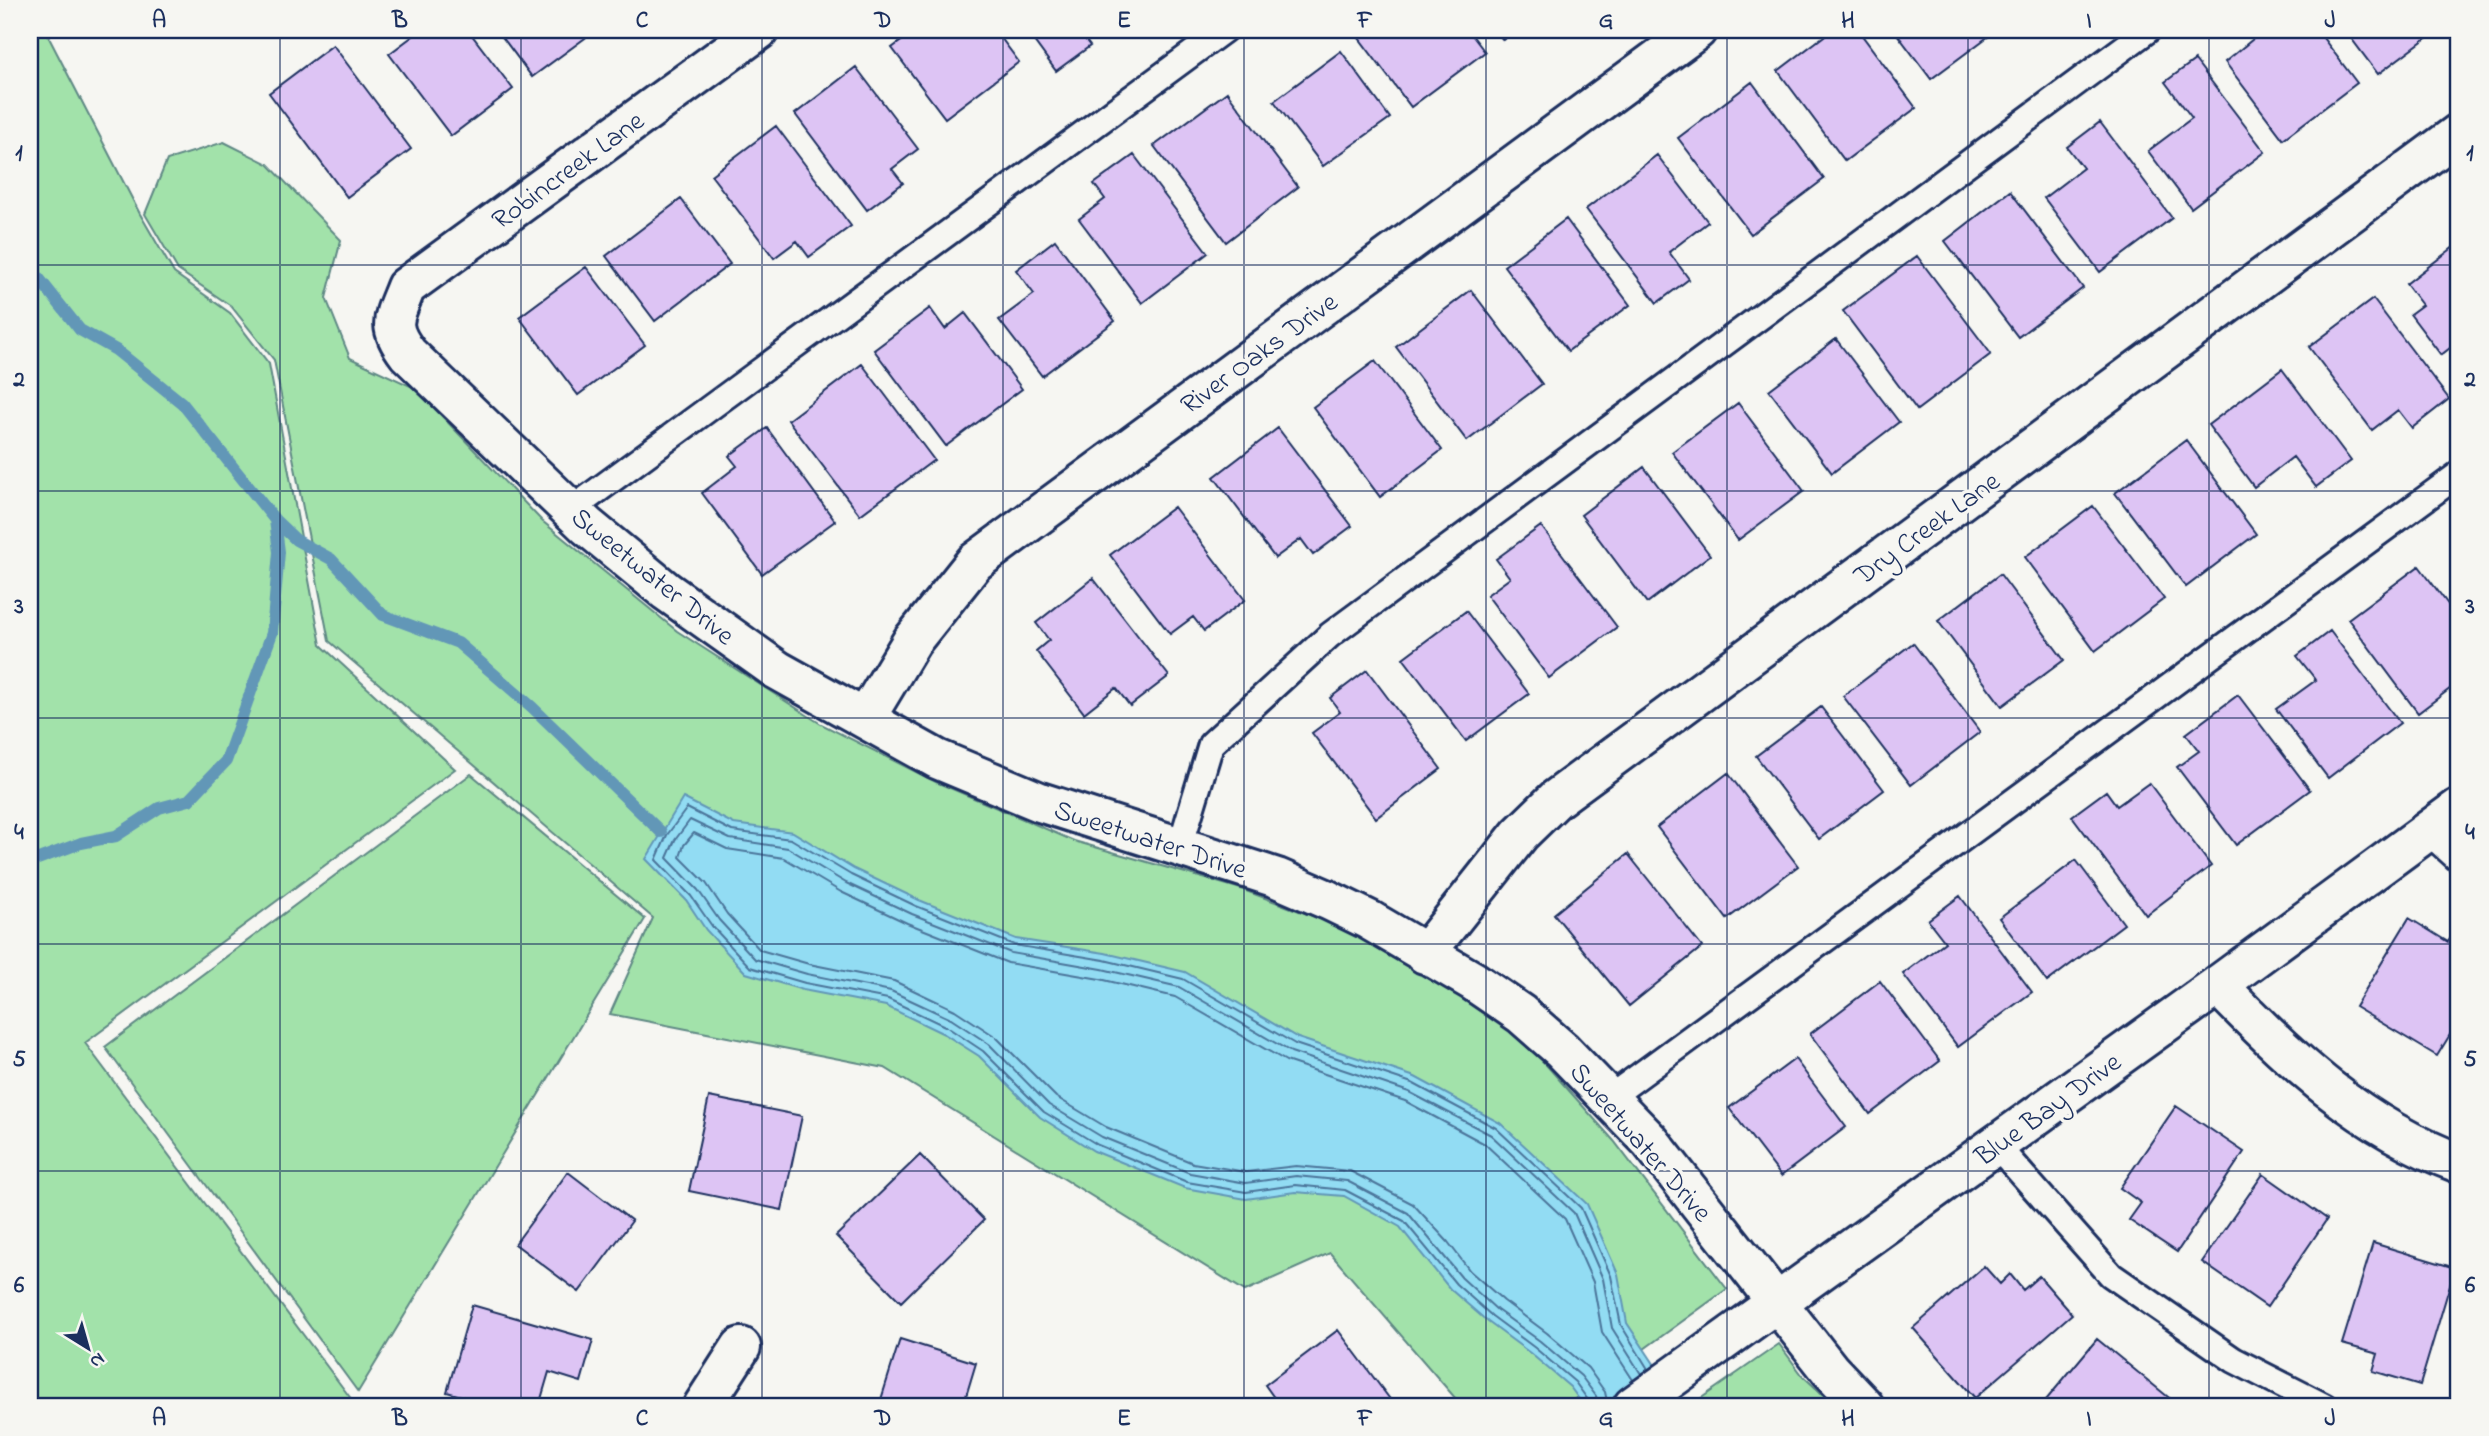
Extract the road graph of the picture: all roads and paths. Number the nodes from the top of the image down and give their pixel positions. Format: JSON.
{"nodes":[{"id":1,"x":758,"y":30,"type":"edge"},
{"id":2,"x":1224,"y":30,"type":"edge"},
{"id":3,"x":1697,"y":30,"type":"edge"},
{"id":4,"x":2148,"y":30,"type":"edge"},
{"id":5,"x":2459,"y":133,"type":"edge"},
{"id":6,"x":393,"y":322,"type":"joint"},
{"id":7,"x":2459,"y":474,"type":"edge"},
{"id":8,"x":571,"y":510,"type":"junction"},
{"id":9,"x":865,"y":719,"type":"junction"},
{"id":10,"x":2459,"y":807,"type":"edge"},
{"id":11,"x":2427,"y":831,"type":"junction"},
{"id":12,"x":1180,"y":847,"type":"junction"},
{"id":13,"x":2459,"y":860,"type":"edge"},
{"id":14,"x":1425,"y":954,"type":"junction"},
{"id":15,"x":2218,"y":985,"type":"junction"},
{"id":16,"x":1609,"y":1098,"type":"junction"},
{"id":17,"x":1996,"y":1145,"type":"junction"},
{"id":18,"x":2459,"y":1163,"type":"edge"},
{"id":19,"x":1777,"y":1301,"type":"junction"},
{"id":20,"x":741,"y":1347,"type":"dead end"},
{"id":21,"x":703,"y":1406,"type":"edge"},
{"id":22,"x":1633,"y":1406,"type":"edge"},
{"id":23,"x":1864,"y":1406,"type":"edge"},
{"id":24,"x":2324,"y":1406,"type":"edge"}],
"edges":[{"from":1,"to":6,"type":"street","name":"Robincreek Lane"},
{"from":2,"to":8,"type":"lane"},
{"from":3,"to":9,"type":"street","name":"River Oaks Drive"},
{"from":4,"to":12,"type":"lane"},
{"from":5,"to":14,"type":"street","name":"Dry Creek Lane"},
{"from":6,"to":8,"type":"street","name":"Sweetwater Drive"},
{"from":7,"to":16,"type":"lane"},
{"from":8,"to":9,"type":"street","name":"Sweetwater Drive"},
{"from":9,"to":12,"type":"street","name":"Sweetwater Drive"},
{"from":10,"to":11,"type":"street","name":"Blue Bay Drive"},
{"from":11,"to":13,"type":"lane"},
{"from":11,"to":15,"type":"street","name":"Blue Bay Drive"},
{"from":12,"to":14,"type":"street","name":"Sweetwater Drive"},
{"from":14,"to":16,"type":"street","name":"Sweetwater Drive"},
{"from":15,"to":17,"type":"street","name":"Blue Bay Drive"},
{"from":15,"to":18,"type":"street"},
{"from":16,"to":19,"type":"street","name":"Sweetwater Drive"},
{"from":17,"to":19,"type":"street","name":"Blue Bay Drive"},
{"from":17,"to":24,"type":"lane"},
{"from":19,"to":22,"type":"street","name":"Blue Bay Drive"},
{"from":19,"to":23,"type":"street","name":"Sweetwater Drive"},
{"from":20,"to":21,"type":"street"}]}
